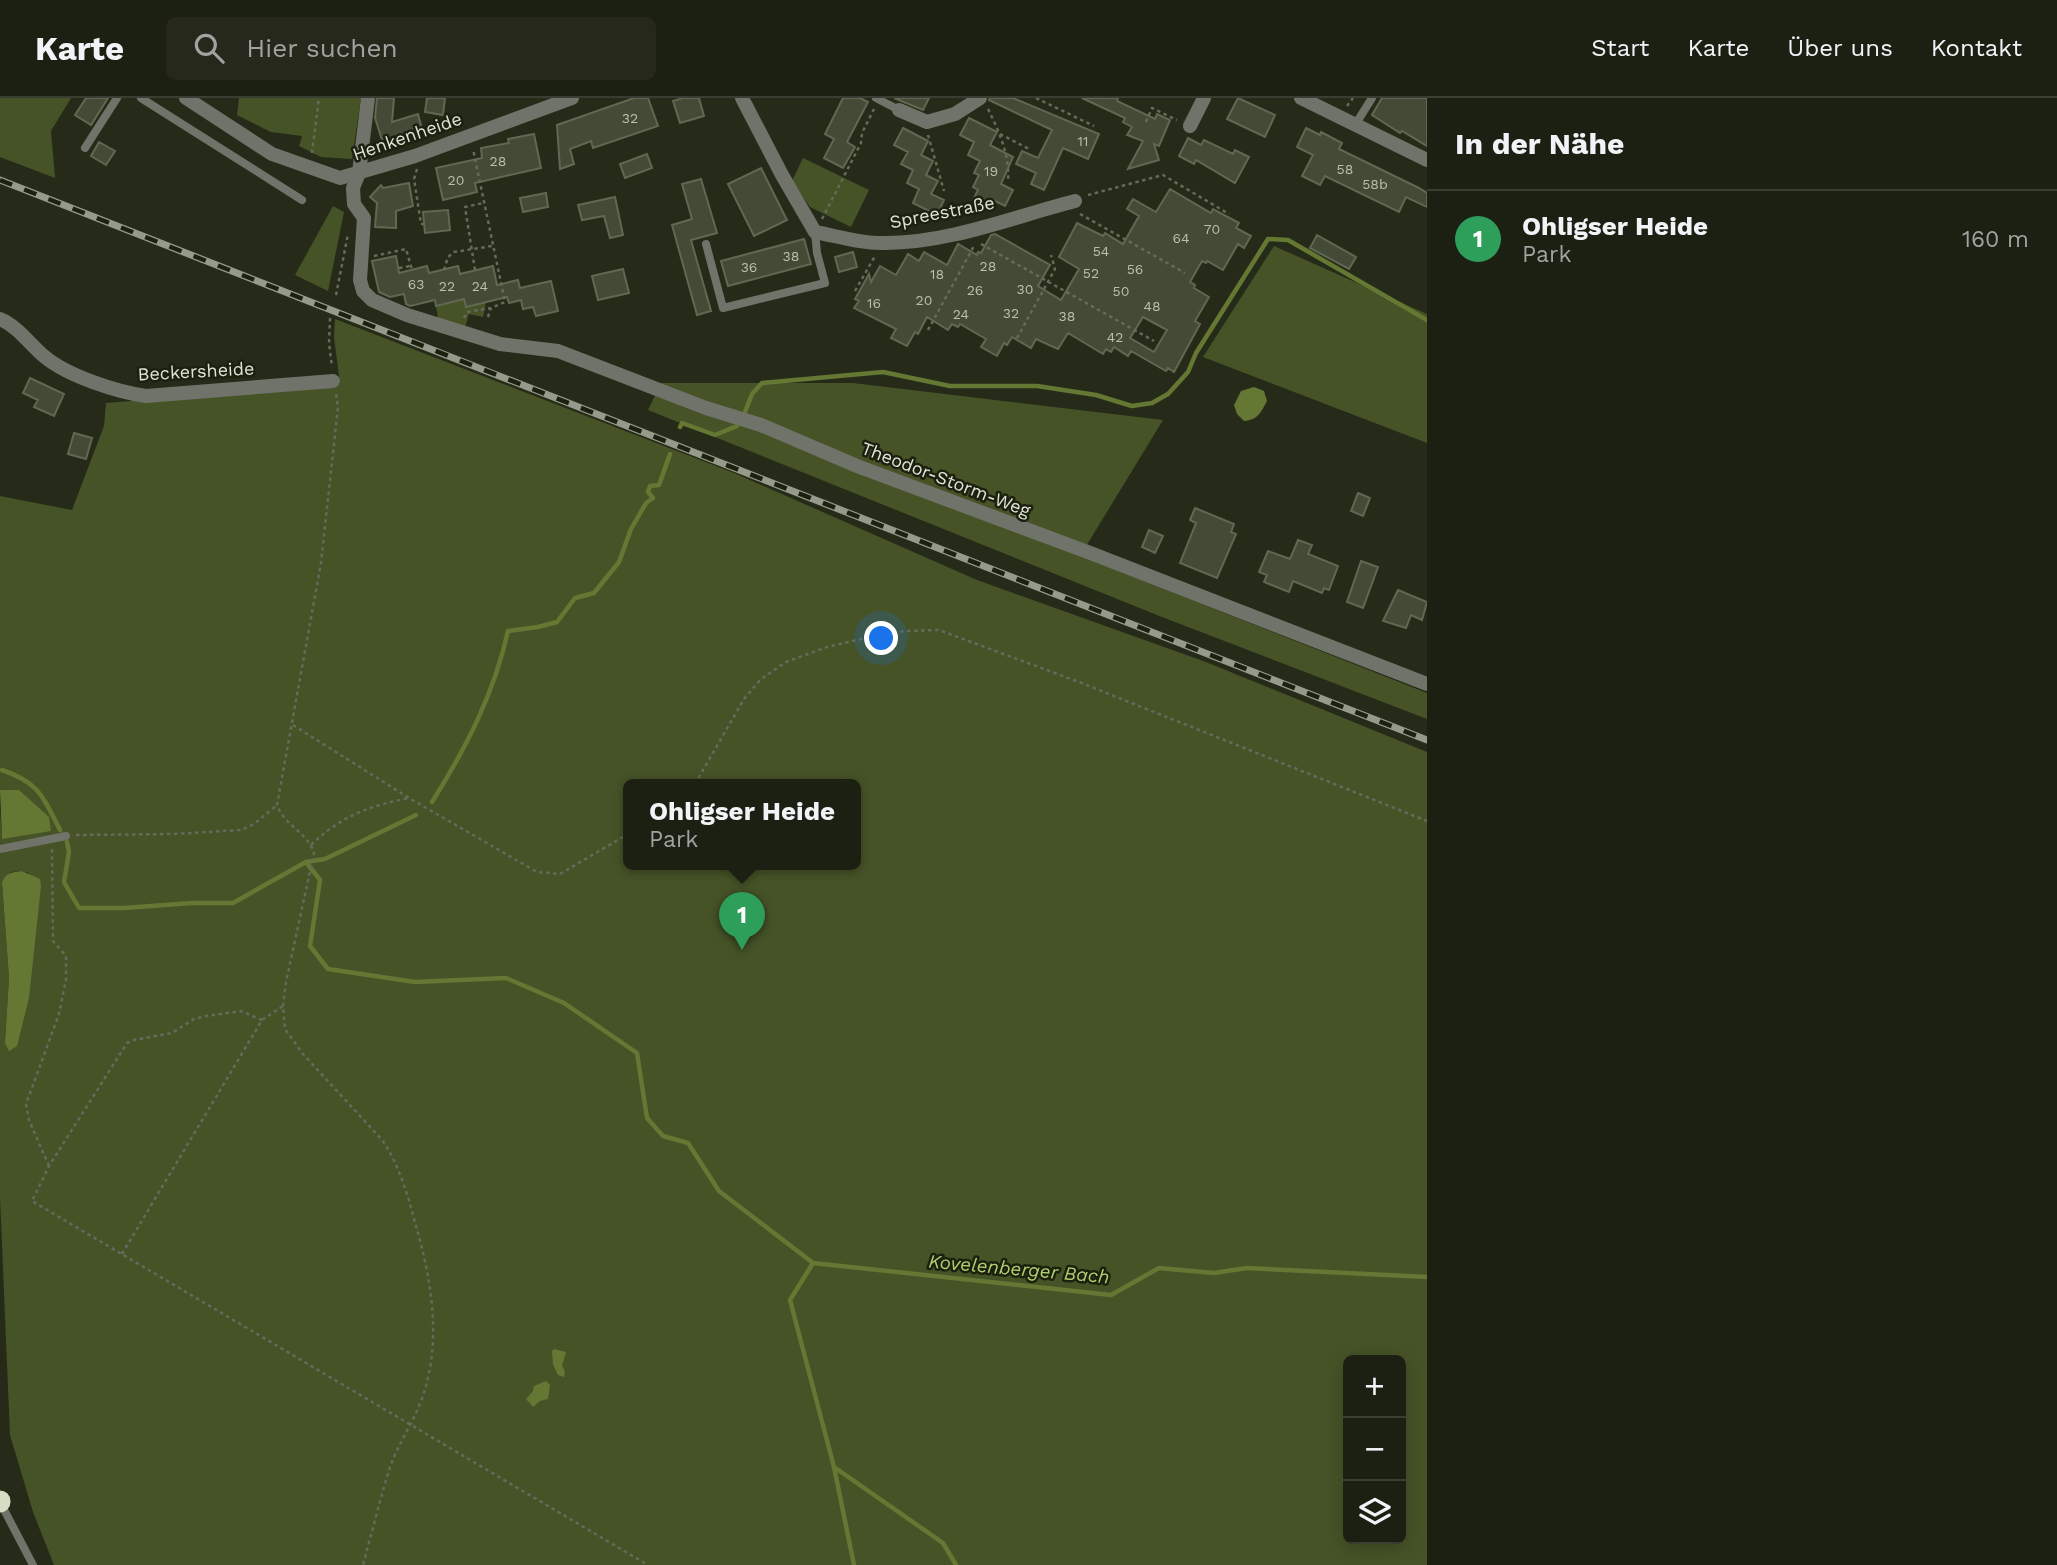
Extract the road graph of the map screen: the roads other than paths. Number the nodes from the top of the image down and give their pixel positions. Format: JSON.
{"nodes":[{"id":1,"x":117,"y":98,"type":"edge"},
{"id":2,"x":141,"y":98,"type":"edge"},
{"id":3,"x":186,"y":98,"type":"edge"},
{"id":4,"x":368,"y":98,"type":"edge"},
{"id":5,"x":572,"y":98,"type":"edge"},
{"id":6,"x":742,"y":98,"type":"edge"},
{"id":7,"x":1204,"y":98,"type":"edge"},
{"id":8,"x":1300,"y":98,"type":"edge"},
{"id":9,"x":1372,"y":98,"type":"edge"},
{"id":10,"x":877,"y":99,"type":"edge"},
{"id":11,"x":983,"y":102,"type":"edge"},
{"id":12,"x":899,"y":110,"type":"joint"},
{"id":13,"x":1355,"y":125,"type":"junction"},
{"id":14,"x":1190,"y":127,"type":"road end"},
{"id":15,"x":85,"y":148,"type":"dead end"},
{"id":16,"x":1427,"y":160,"type":"edge"},
{"id":17,"x":359,"y":173,"type":"junction"},
{"id":18,"x":302,"y":200,"type":"dead end"},
{"id":19,"x":1076,"y":207,"type":"road end"},
{"id":20,"x":815,"y":232,"type":"junction"},
{"id":21,"x":706,"y":244,"type":"dead end"},
{"id":22,"x":0,"y":319,"type":"edge"},
{"id":23,"x":333,"y":381,"type":"road end"},
{"id":24,"x":1427,"y":684,"type":"edge"},
{"id":25,"x":66,"y":836,"type":"road end"},
{"id":26,"x":0,"y":849,"type":"edge"},
{"id":27,"x":0,"y":1501,"type":"edge"},
{"id":28,"x":33,"y":1565,"type":"edge"}],
"edges":[{"from":1,"to":15,"type":"lane"},
{"from":2,"to":18,"type":"lane"},
{"from":3,"to":17,"type":"street","name":"Henkenheide"},
{"from":4,"to":17,"type":"street"},
{"from":5,"to":17,"type":"street","name":"Henkenheide"},
{"from":6,"to":20,"type":"street"},
{"from":7,"to":14,"type":"street"},
{"from":8,"to":13,"type":"street"},
{"from":9,"to":13,"type":"lane"},
{"from":10,"to":12,"type":"lane"},
{"from":11,"to":12,"type":"street"},
{"from":13,"to":16,"type":"street"},
{"from":17,"to":24,"type":"street","name":"Theodor-Storm-Weg"},
{"from":19,"to":20,"type":"street","name":"Spreestraße"},
{"from":20,"to":21,"type":"lane"},
{"from":22,"to":23,"type":"street","name":"Beckersheide"},
{"from":25,"to":26,"type":"lane"},
{"from":27,"to":28,"type":"lane"}]}
